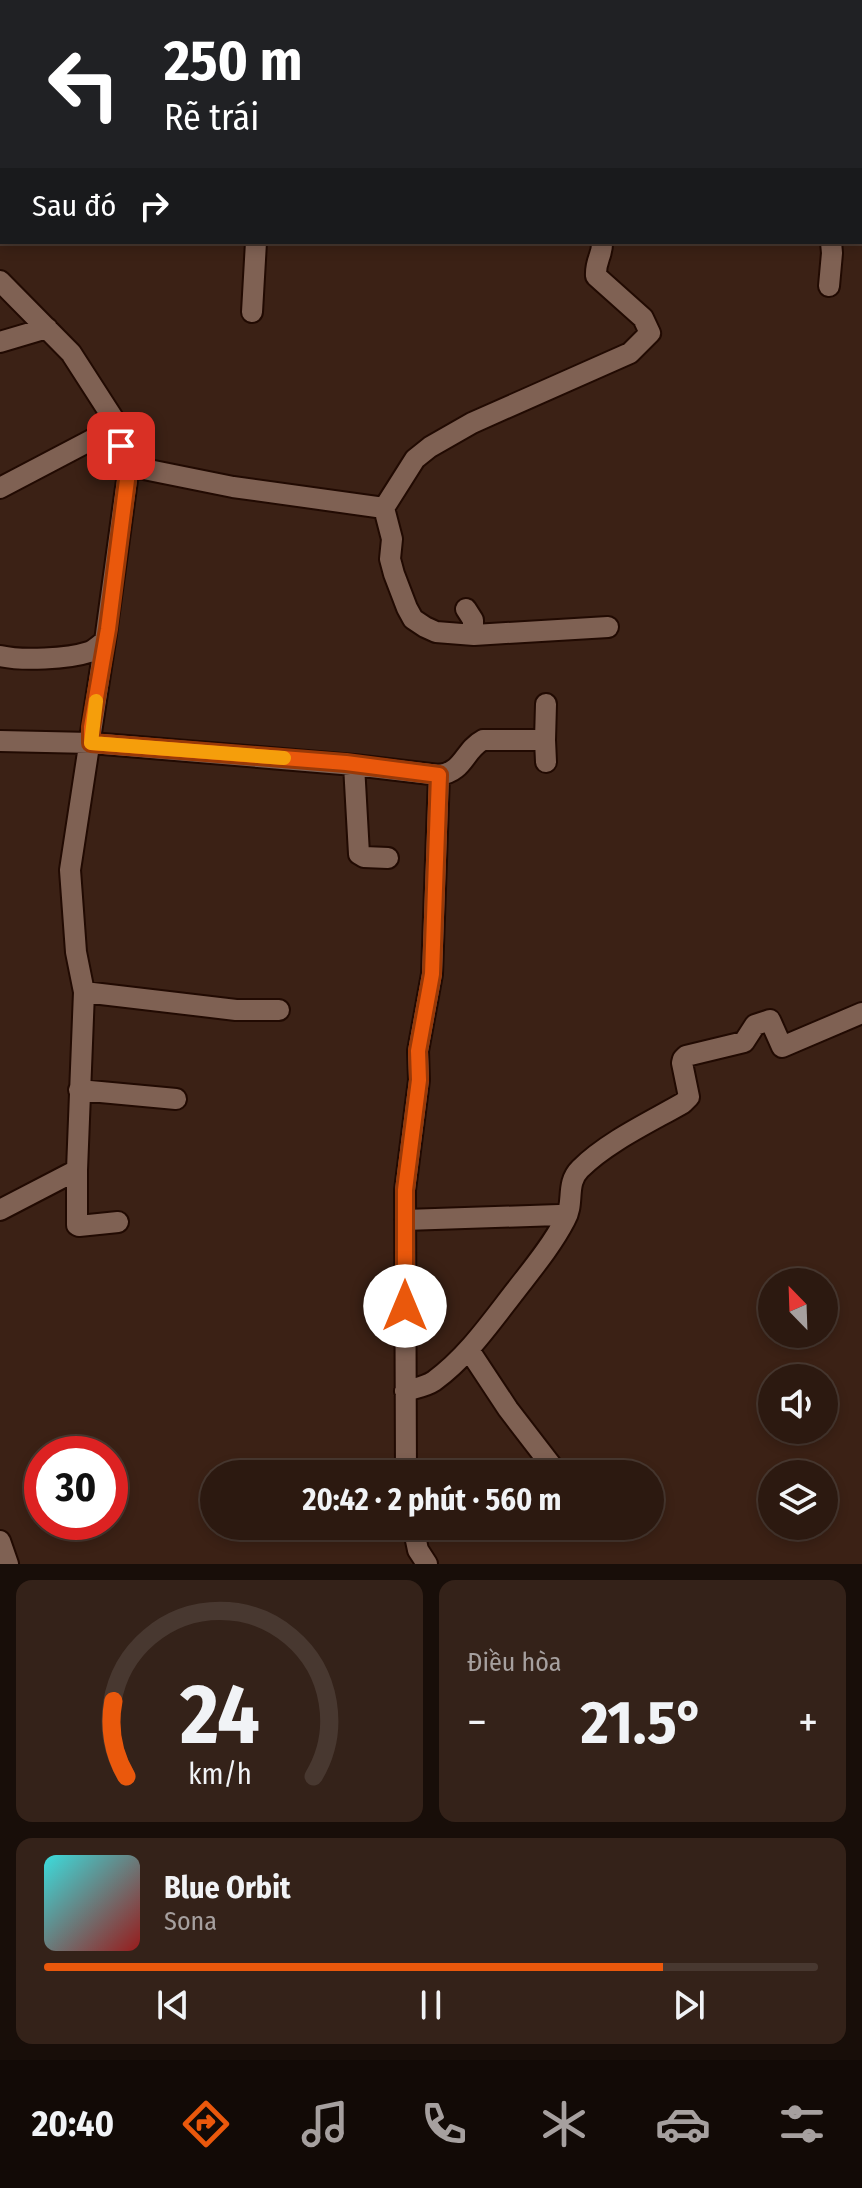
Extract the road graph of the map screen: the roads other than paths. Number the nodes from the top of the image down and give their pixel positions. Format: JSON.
{"nodes":[{"id":1,"x":256,"y":244,"type":"edge"},
{"id":2,"x":602,"y":244,"type":"edge"},
{"id":3,"x":831,"y":244,"type":"edge"},
{"id":4,"x":0,"y":281,"type":"edge"},
{"id":5,"x":829,"y":286,"type":"dead end"},
{"id":6,"x":252,"y":312,"type":"dead end"},
{"id":7,"x":47,"y":328,"type":"junction"},
{"id":8,"x":0,"y":342,"type":"edge"},
{"id":9,"x":118,"y":426,"type":"junction"},
{"id":10,"x":124,"y":465,"type":"junction"},
{"id":11,"x":0,"y":488,"type":"edge"},
{"id":12,"x":384,"y":508,"type":"junction"},
{"id":13,"x":466,"y":609,"type":"dead end"},
{"id":14,"x":608,"y":627,"type":"dead end"},
{"id":15,"x":473,"y":635,"type":"junction"},
{"id":16,"x":105,"y":641,"type":"junction"},
{"id":17,"x":0,"y":656,"type":"edge"},
{"id":18,"x":546,"y":704,"type":"dead end"},
{"id":19,"x":545,"y":740,"type":"junction"},
{"id":20,"x":0,"y":741,"type":"edge"},
{"id":21,"x":91,"y":743,"type":"junction"},
{"id":22,"x":546,"y":762,"type":"dead end"},
{"id":23,"x":354,"y":765,"type":"junction"},
{"id":24,"x":439,"y":775,"type":"junction"},
{"id":25,"x":388,"y":858,"type":"dead end"},
{"id":26,"x":84,"y":992,"type":"junction"},
{"id":27,"x":279,"y":1010,"type":"dead end"},
{"id":28,"x":862,"y":1013,"type":"edge"},
{"id":29,"x":79,"y":1090,"type":"junction"},
{"id":30,"x":176,"y":1099,"type":"dead end"},
{"id":31,"x":77,"y":1170,"type":"junction"},
{"id":32,"x":0,"y":1210,"type":"edge"},
{"id":33,"x":559,"y":1215,"type":"dead end"},
{"id":34,"x":405,"y":1220,"type":"junction"},
{"id":35,"x":118,"y":1222,"type":"dead end"},
{"id":36,"x":469,"y":1350,"type":"junction"},
{"id":37,"x":405,"y":1391,"type":"junction"},
{"id":38,"x":406,"y":1460,"type":"edge"},
{"id":39,"x":548,"y":1460,"type":"edge"},
{"id":40,"x":416,"y":1540,"type":"edge"},
{"id":41,"x":0,"y":1541,"type":"edge"},
{"id":42,"x":8,"y":1564,"type":"edge"},
{"id":43,"x":427,"y":1564,"type":"edge"}],
"edges":[{"from":1,"to":6,"type":"street"},
{"from":2,"to":12,"type":"street"},
{"from":3,"to":5,"type":"street"},
{"from":4,"to":7,"type":"street"},
{"from":7,"to":8,"type":"street"},
{"from":7,"to":9,"type":"street"},
{"from":9,"to":10,"type":"street"},
{"from":9,"to":11,"type":"street"},
{"from":10,"to":12,"type":"street"},
{"from":10,"to":16,"type":"street"},
{"from":12,"to":15,"type":"street"},
{"from":13,"to":15,"type":"street"},
{"from":14,"to":15,"type":"street"},
{"from":16,"to":17,"type":"street"},
{"from":16,"to":21,"type":"street"},
{"from":18,"to":19,"type":"street"},
{"from":19,"to":22,"type":"street"},
{"from":19,"to":24,"type":"street"},
{"from":20,"to":21,"type":"street"},
{"from":21,"to":23,"type":"street"},
{"from":21,"to":26,"type":"street"},
{"from":23,"to":24,"type":"street"},
{"from":23,"to":25,"type":"street"},
{"from":24,"to":34,"type":"street"},
{"from":26,"to":27,"type":"street"},
{"from":26,"to":29,"type":"street"},
{"from":28,"to":36,"type":"street"},
{"from":29,"to":30,"type":"street"},
{"from":29,"to":31,"type":"street"},
{"from":31,"to":32,"type":"street"},
{"from":31,"to":35,"type":"street"},
{"from":33,"to":34,"type":"street"},
{"from":34,"to":37,"type":"street"},
{"from":36,"to":37,"type":"street"},
{"from":36,"to":39,"type":"street"},
{"from":37,"to":38,"type":"street"},
{"from":40,"to":43,"type":"street"},
{"from":41,"to":42,"type":"street"}]}
